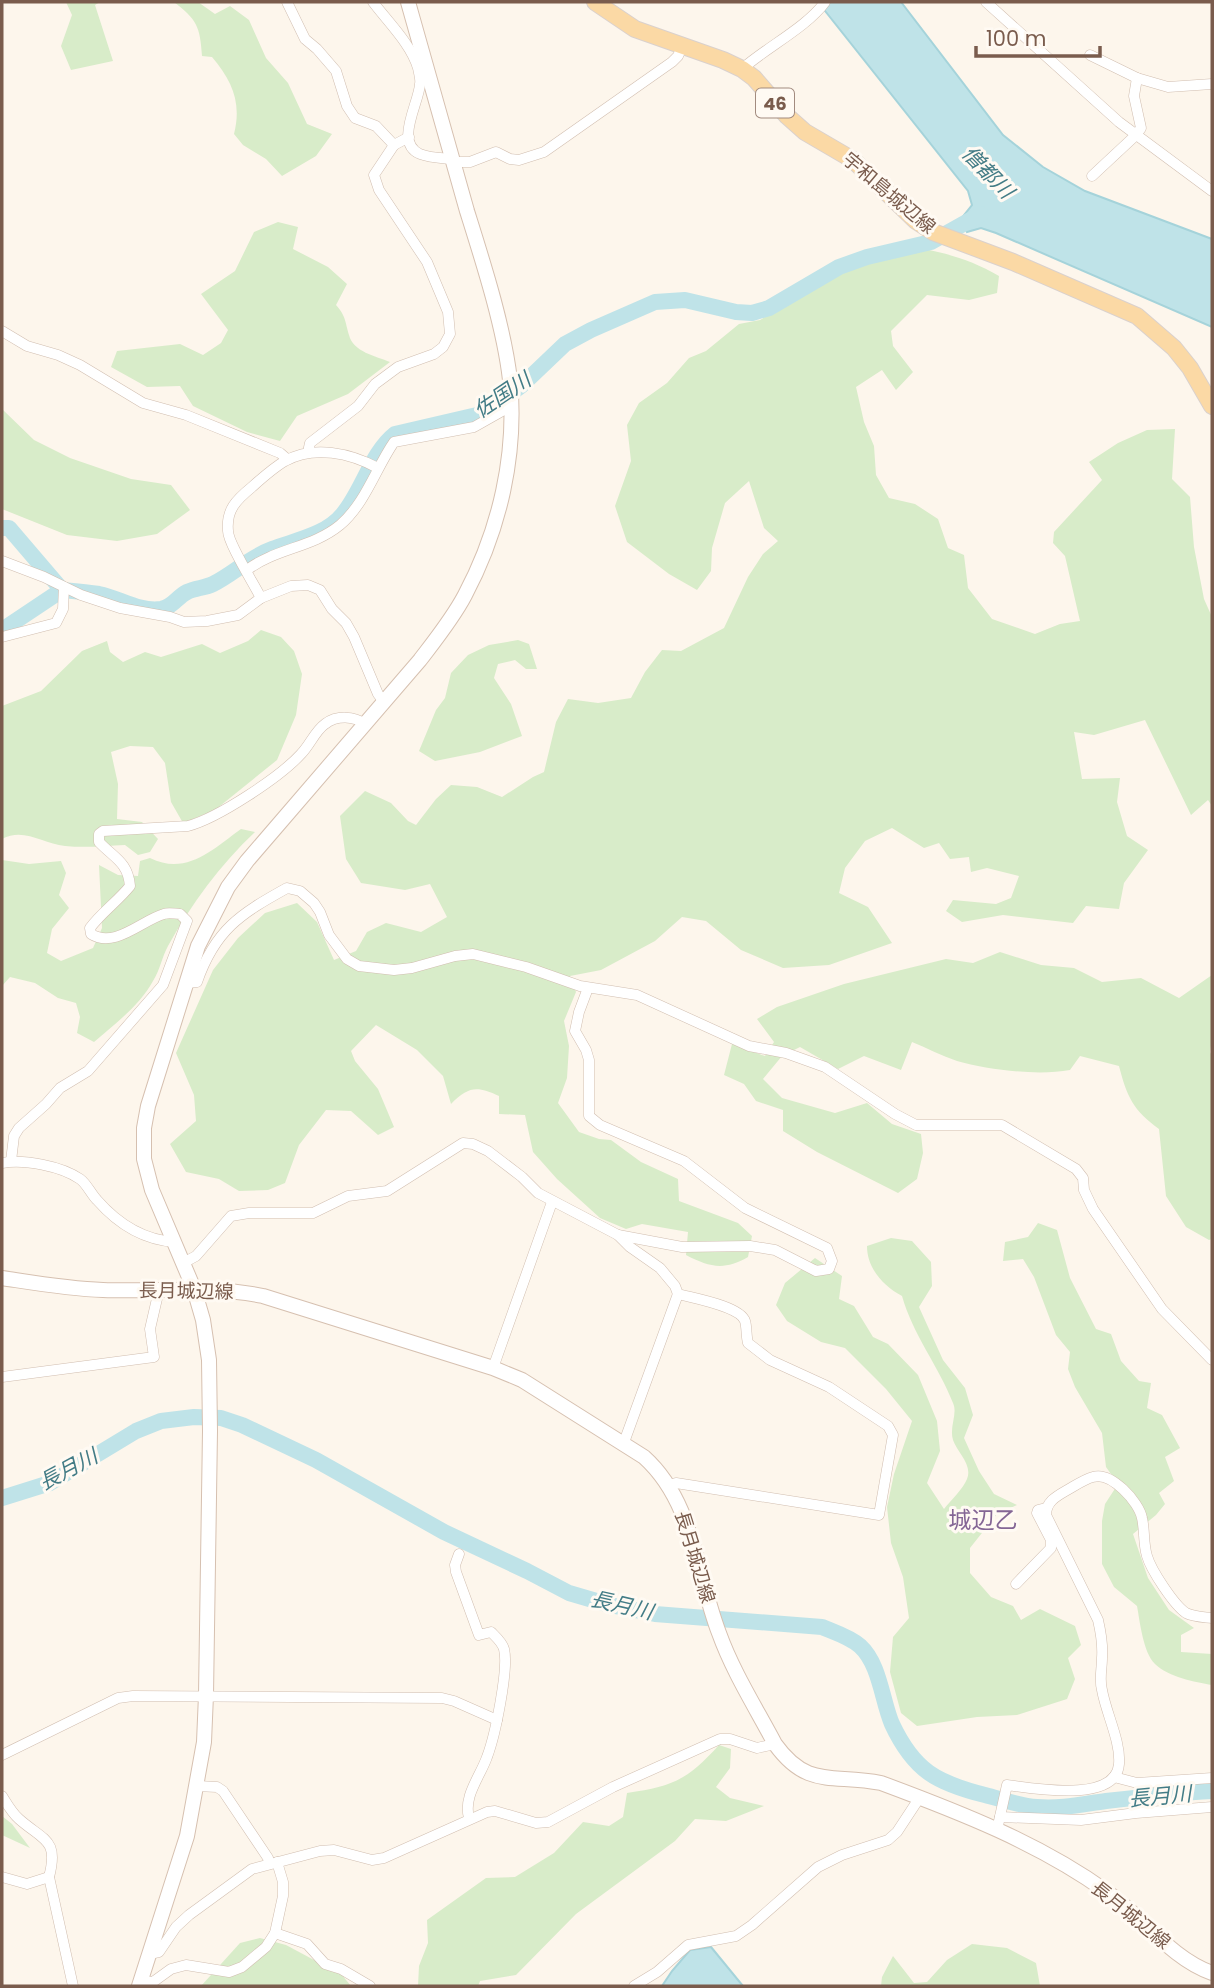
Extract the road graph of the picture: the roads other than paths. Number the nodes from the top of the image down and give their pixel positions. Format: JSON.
{"nodes":[{"id":1,"x":287,"y":2,"type":"edge"},
{"id":2,"x":373,"y":2,"type":"edge"},
{"id":3,"x":408,"y":2,"type":"edge"},
{"id":4,"x":596,"y":2,"type":"edge"},
{"id":5,"x":986,"y":2,"type":"edge"},
{"id":6,"x":823,"y":6,"type":"edge"},
{"id":7,"x":682,"y":47,"type":"junction"},
{"id":8,"x":1090,"y":55,"type":"dead end"},
{"id":9,"x":742,"y":69,"type":"junction"},
{"id":10,"x":1137,"y":78,"type":"junction"},
{"id":11,"x":1212,"y":84,"type":"edge"},
{"id":12,"x":1136,"y":135,"type":"junction"},
{"id":13,"x":409,"y":137,"type":"junction"},
{"id":14,"x":394,"y":145,"type":"junction"},
{"id":15,"x":453,"y":161,"type":"junction"},
{"id":16,"x":1092,"y":176,"type":"dead end"},
{"id":17,"x":1212,"y":191,"type":"edge"},
{"id":18,"x":2,"y":331,"type":"edge"},
{"id":19,"x":511,"y":406,"type":"junction"},
{"id":20,"x":1212,"y":406,"type":"edge"},
{"id":21,"x":308,"y":452,"type":"junction"},
{"id":22,"x":288,"y":459,"type":"junction"},
{"id":23,"x":377,"y":468,"type":"junction"},
{"id":24,"x":2,"y":561,"type":"edge"},
{"id":25,"x":247,"y":570,"type":"junction"},
{"id":26,"x":64,"y":587,"type":"junction"},
{"id":27,"x":261,"y":598,"type":"junction"},
{"id":28,"x":2,"y":637,"type":"edge"},
{"id":29,"x":384,"y":702,"type":"junction"},
{"id":30,"x":365,"y":724,"type":"junction"},
{"id":31,"x":186,"y":983,"type":"junction"},
{"id":32,"x":588,"y":988,"type":"junction"},
{"id":33,"x":6,"y":1162,"type":"edge"},
{"id":34,"x":552,"y":1202,"type":"junction"},
{"id":35,"x":618,"y":1235,"type":"junction"},
{"id":36,"x":175,"y":1242,"type":"junction"},
{"id":37,"x":183,"y":1262,"type":"junction"},
{"id":38,"x":2,"y":1278,"type":"edge"},
{"id":39,"x":194,"y":1289,"type":"junction"},
{"id":40,"x":159,"y":1290,"type":"junction"},
{"id":41,"x":678,"y":1294,"type":"junction"},
{"id":42,"x":1212,"y":1360,"type":"edge"},
{"id":43,"x":494,"y":1368,"type":"junction"},
{"id":44,"x":2,"y":1377,"type":"edge"},
{"id":45,"x":623,"y":1445,"type":"junction"},
{"id":46,"x":669,"y":1485,"type":"junction"},
{"id":47,"x":1046,"y":1508,"type":"junction"},
{"id":48,"x":459,"y":1554,"type":"dead end"},
{"id":49,"x":1016,"y":1584,"type":"dead end"},
{"id":50,"x":1212,"y":1618,"type":"edge"},
{"id":51,"x":206,"y":1696,"type":"junction"},
{"id":52,"x":497,"y":1720,"type":"junction"},
{"id":53,"x":775,"y":1744,"type":"junction"},
{"id":54,"x":2,"y":1755,"type":"edge"},
{"id":55,"x":1114,"y":1777,"type":"junction"},
{"id":56,"x":1212,"y":1778,"type":"edge"},
{"id":57,"x":197,"y":1786,"type":"junction"},
{"id":58,"x":2,"y":1796,"type":"edge"},
{"id":59,"x":920,"y":1797,"type":"junction"},
{"id":60,"x":1212,"y":1807,"type":"edge"},
{"id":61,"x":469,"y":1818,"type":"junction"},
{"id":62,"x":1000,"y":1820,"type":"junction"},
{"id":63,"x":273,"y":1863,"type":"junction"},
{"id":64,"x":2,"y":1877,"type":"edge"},
{"id":65,"x":49,"y":1877,"type":"junction"},
{"id":66,"x":275,"y":1933,"type":"junction"},
{"id":67,"x":149,"y":1954,"type":"junction"},
{"id":68,"x":1212,"y":1973,"type":"edge"},
{"id":69,"x":140,"y":1984,"type":"edge"},
{"id":70,"x":73,"y":1986,"type":"edge"},
{"id":71,"x":370,"y":1986,"type":"edge"},
{"id":72,"x":634,"y":1986,"type":"edge"}],
"edges":[{"from":1,"to":14,"type":"street"},
{"from":2,"to":13,"type":"street"},
{"from":3,"to":15,"type":"street"},
{"from":4,"to":7,"type":"main road","name":"宇和島城辺線","number":"46"},
{"from":5,"to":12,"type":"street"},
{"from":6,"to":9,"type":"street"},
{"from":7,"to":9,"type":"main road","name":"宇和島城辺線","number":"46"},
{"from":7,"to":15,"type":"street"},
{"from":8,"to":10,"type":"street"},
{"from":9,"to":20,"type":"main road","name":"宇和島城辺線","number":"46"},
{"from":10,"to":11,"type":"street"},
{"from":10,"to":12,"type":"street"},
{"from":12,"to":16,"type":"street"},
{"from":12,"to":17,"type":"street"},
{"from":13,"to":14,"type":"street"},
{"from":13,"to":15,"type":"street"},
{"from":14,"to":21,"type":"street"},
{"from":15,"to":19,"type":"street"},
{"from":18,"to":22,"type":"street"},
{"from":19,"to":23,"type":"street"},
{"from":19,"to":29,"type":"street"},
{"from":21,"to":22,"type":"street"},
{"from":21,"to":23,"type":"street"},
{"from":22,"to":25,"type":"street"},
{"from":23,"to":25,"type":"street"},
{"from":24,"to":26,"type":"street"},
{"from":25,"to":27,"type":"street"},
{"from":26,"to":27,"type":"street"},
{"from":26,"to":28,"type":"street"},
{"from":27,"to":29,"type":"street"},
{"from":29,"to":30,"type":"street"},
{"from":30,"to":31,"type":"street"},
{"from":30,"to":33,"type":"street"},
{"from":31,"to":32,"type":"street"},
{"from":31,"to":36,"type":"street"},
{"from":32,"to":35,"type":"street"},
{"from":32,"to":42,"type":"street"},
{"from":33,"to":36,"type":"street"},
{"from":34,"to":35,"type":"street"},
{"from":34,"to":37,"type":"street"},
{"from":34,"to":43,"type":"street"},
{"from":35,"to":41,"type":"street"},
{"from":36,"to":37,"type":"street"},
{"from":37,"to":39,"type":"street"},
{"from":38,"to":40,"type":"street","name":"長月城辺線"},
{"from":39,"to":40,"type":"street","name":"長月城辺線"},
{"from":39,"to":43,"type":"street","name":"長月城辺線"},
{"from":39,"to":51,"type":"street"},
{"from":40,"to":44,"type":"street"},
{"from":41,"to":45,"type":"street"},
{"from":41,"to":46,"type":"street"},
{"from":43,"to":45,"type":"street","name":"長月城辺線"},
{"from":45,"to":46,"type":"street","name":"長月城辺線"},
{"from":46,"to":53,"type":"street","name":"長月城辺線"},
{"from":47,"to":49,"type":"street"},
{"from":47,"to":50,"type":"street"},
{"from":47,"to":55,"type":"street"},
{"from":48,"to":52,"type":"street"},
{"from":51,"to":52,"type":"street"},
{"from":51,"to":54,"type":"street"},
{"from":51,"to":57,"type":"street"},
{"from":52,"to":61,"type":"street"},
{"from":53,"to":59,"type":"street","name":"長月城辺線"},
{"from":53,"to":61,"type":"street"},
{"from":55,"to":56,"type":"street"},
{"from":55,"to":62,"type":"street"},
{"from":57,"to":63,"type":"street"},
{"from":57,"to":67,"type":"street"},
{"from":58,"to":65,"type":"street"},
{"from":59,"to":62,"type":"street","name":"長月城辺線"},
{"from":59,"to":72,"type":"street"},
{"from":60,"to":62,"type":"street"},
{"from":61,"to":63,"type":"street"},
{"from":62,"to":68,"type":"street","name":"長月城辺線"},
{"from":63,"to":66,"type":"street"},
{"from":63,"to":67,"type":"street"},
{"from":64,"to":65,"type":"street"},
{"from":65,"to":70,"type":"street"},
{"from":66,"to":69,"type":"street"},
{"from":66,"to":71,"type":"street"},
{"from":67,"to":69,"type":"street"}]}
